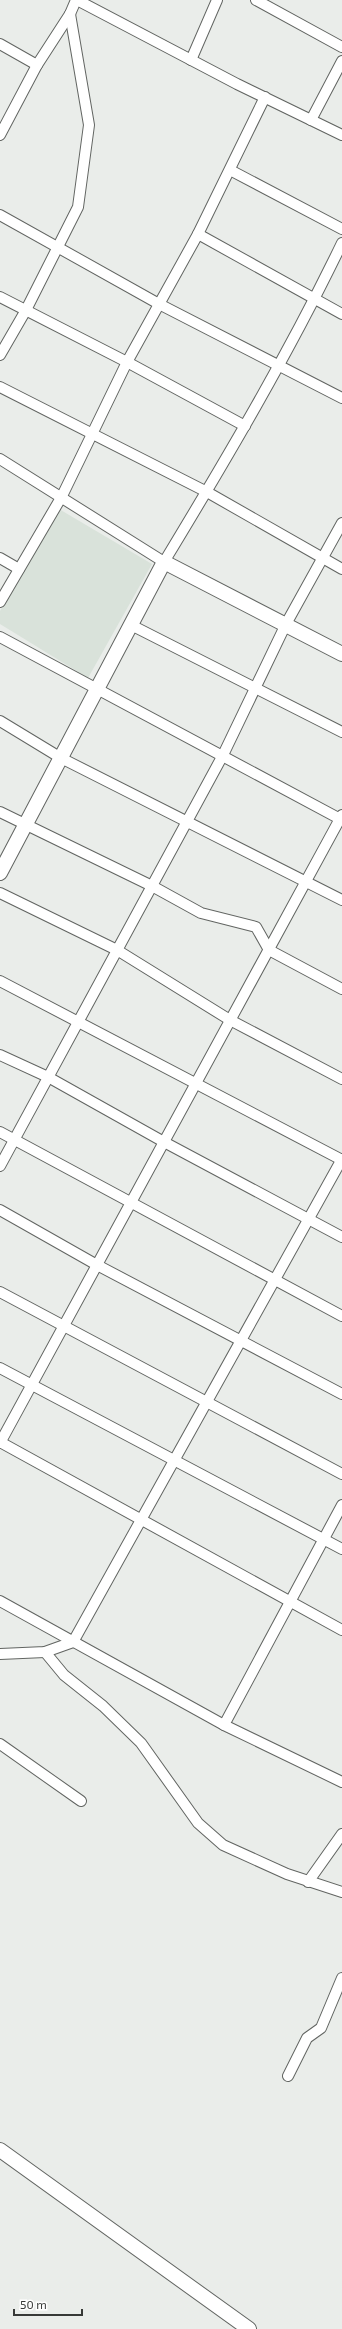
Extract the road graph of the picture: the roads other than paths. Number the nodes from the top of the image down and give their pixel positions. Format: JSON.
{"nodes":[{"id":1,"x":77,"y":0,"type":"edge"},
{"id":2,"x":217,"y":0,"type":"edge"},
{"id":3,"x":256,"y":0,"type":"edge"},
{"id":4,"x":70,"y":14,"type":"junction"},
{"id":5,"x":0,"y":44,"type":"edge"},
{"id":6,"x":342,"y":47,"type":"edge"},
{"id":7,"x":191,"y":60,"type":"junction"},
{"id":8,"x":342,"y":61,"type":"edge"},
{"id":9,"x":37,"y":65,"type":"junction"},
{"id":10,"x":265,"y":97,"type":"junction"},
{"id":11,"x":311,"y":120,"type":"junction"},
{"id":12,"x":3,"y":121,"type":"edge"},
{"id":13,"x":0,"y":135,"type":"edge"},
{"id":14,"x":342,"y":135,"type":"edge"},
{"id":15,"x":230,"y":170,"type":"junction"},
{"id":16,"x":0,"y":215,"type":"edge"},
{"id":17,"x":342,"y":229,"type":"edge"},
{"id":18,"x":198,"y":234,"type":"junction"},
{"id":19,"x":342,"y":243,"type":"edge"},
{"id":20,"x":57,"y":247,"type":"junction"},
{"id":21,"x":0,"y":297,"type":"edge"},
{"id":22,"x":315,"y":300,"type":"junction"},
{"id":23,"x":159,"y":304,"type":"junction"},
{"id":24,"x":26,"y":310,"type":"junction"},
{"id":25,"x":342,"y":314,"type":"edge"},
{"id":26,"x":0,"y":356,"type":"edge"},
{"id":27,"x":127,"y":362,"type":"junction"},
{"id":28,"x":278,"y":367,"type":"junction"},
{"id":29,"x":0,"y":387,"type":"edge"},
{"id":30,"x":342,"y":398,"type":"edge"},
{"id":31,"x":245,"y":426,"type":"junction"},
{"id":32,"x":93,"y":433,"type":"junction"},
{"id":33,"x":0,"y":459,"type":"edge"},
{"id":34,"x":207,"y":492,"type":"junction"},
{"id":35,"x":62,"y":496,"type":"junction"},
{"id":36,"x":342,"y":522,"type":"edge"},
{"id":37,"x":0,"y":558,"type":"edge"},
{"id":38,"x":323,"y":559,"type":"junction"},
{"id":39,"x":164,"y":562,"type":"junction"},
{"id":40,"x":19,"y":569,"type":"junction"},
{"id":41,"x":342,"y":569,"type":"edge"},
{"id":42,"x":0,"y":602,"type":"edge"},
{"id":43,"x":286,"y":624,"type":"junction"},
{"id":44,"x":131,"y":625,"type":"junction"},
{"id":45,"x":0,"y":637,"type":"edge"},
{"id":46,"x":342,"y":654,"type":"edge"},
{"id":47,"x":256,"y":689,"type":"junction"},
{"id":48,"x":96,"y":690,"type":"junction"},
{"id":49,"x":0,"y":721,"type":"edge"},
{"id":50,"x":342,"y":732,"type":"edge"},
{"id":51,"x":223,"y":754,"type":"junction"},
{"id":52,"x":61,"y":758,"type":"junction"},
{"id":53,"x":0,"y":812,"type":"edge"},
{"id":54,"x":341,"y":818,"type":"edge"},
{"id":55,"x":187,"y":821,"type":"junction"},
{"id":56,"x":25,"y":826,"type":"junction"},
{"id":57,"x":0,"y":873,"type":"edge"},
{"id":58,"x":306,"y":881,"type":"junction"},
{"id":59,"x":152,"y":886,"type":"junction"},
{"id":60,"x":0,"y":893,"type":"edge"},
{"id":61,"x":342,"y":900,"type":"edge"},
{"id":62,"x":117,"y":950,"type":"junction"},
{"id":63,"x":269,"y":950,"type":"junction"},
{"id":64,"x":0,"y":982,"type":"edge"},
{"id":65,"x":342,"y":989,"type":"edge"},
{"id":66,"x":230,"y":1020,"type":"junction"},
{"id":67,"x":78,"y":1021,"type":"junction"},
{"id":68,"x":0,"y":1055,"type":"edge"},
{"id":69,"x":48,"y":1077,"type":"junction"},
{"id":70,"x":342,"y":1079,"type":"edge"},
{"id":71,"x":196,"y":1082,"type":"junction"},
{"id":72,"x":0,"y":1132,"type":"edge"},
{"id":73,"x":14,"y":1140,"type":"junction"},
{"id":74,"x":164,"y":1142,"type":"junction"},
{"id":75,"x":342,"y":1160,"type":"edge"},
{"id":76,"x":0,"y":1166,"type":"edge"},
{"id":77,"x":131,"y":1202,"type":"junction"},
{"id":78,"x":0,"y":1210,"type":"edge"},
{"id":79,"x":309,"y":1220,"type":"junction"},
{"id":80,"x":342,"y":1237,"type":"edge"},
{"id":81,"x":97,"y":1265,"type":"junction"},
{"id":82,"x":276,"y":1280,"type":"junction"},
{"id":83,"x":0,"y":1292,"type":"edge"},
{"id":84,"x":342,"y":1316,"type":"edge"},
{"id":85,"x":64,"y":1325,"type":"junction"},
{"id":86,"x":241,"y":1341,"type":"junction"},
{"id":87,"x":0,"y":1368,"type":"edge"},
{"id":88,"x":32,"y":1385,"type":"junction"},
{"id":89,"x":342,"y":1394,"type":"edge"},
{"id":90,"x":207,"y":1402,"type":"junction"},
{"id":91,"x":0,"y":1442,"type":"edge"},
{"id":92,"x":174,"y":1460,"type":"junction"},
{"id":93,"x":342,"y":1474,"type":"edge"},
{"id":94,"x":342,"y":1505,"type":"edge"},
{"id":95,"x":141,"y":1520,"type":"junction"},
{"id":96,"x":324,"y":1539,"type":"junction"},
{"id":97,"x":342,"y":1549,"type":"edge"},
{"id":98,"x":0,"y":1601,"type":"edge"},
{"id":99,"x":290,"y":1602,"type":"junction"},
{"id":100,"x":342,"y":1630,"type":"edge"},
{"id":101,"x":73,"y":1642,"type":"junction"},
{"id":102,"x":45,"y":1652,"type":"junction"},
{"id":103,"x":0,"y":1654,"type":"edge"},
{"id":104,"x":224,"y":1725,"type":"junction"},
{"id":105,"x":0,"y":1744,"type":"edge"},
{"id":106,"x":342,"y":1782,"type":"edge"},
{"id":107,"x":81,"y":1801,"type":"dead end"},
{"id":108,"x":342,"y":1834,"type":"edge"},
{"id":109,"x":308,"y":1882,"type":"junction"},
{"id":110,"x":342,"y":1892,"type":"edge"},
{"id":111,"x":342,"y":1978,"type":"edge"},
{"id":112,"x":288,"y":2076,"type":"dead end"},
{"id":113,"x":0,"y":2150,"type":"edge"},
{"id":114,"x":249,"y":2329,"type":"edge"}],
"edges":[{"from":1,"to":4,"type":"street"},
{"from":1,"to":7,"type":"street"},
{"from":2,"to":7,"type":"street"},
{"from":3,"to":6,"type":"street"},
{"from":4,"to":9,"type":"street"},
{"from":4,"to":20,"type":"street"},
{"from":5,"to":9,"type":"street"},
{"from":7,"to":10,"type":"street"},
{"from":8,"to":11,"type":"street"},
{"from":9,"to":12,"type":"street"},
{"from":10,"to":11,"type":"street"},
{"from":10,"to":15,"type":"street"},
{"from":11,"to":14,"type":"street"},
{"from":12,"to":13,"type":"street"},
{"from":15,"to":17,"type":"street"},
{"from":15,"to":18,"type":"street"},
{"from":16,"to":20,"type":"street"},
{"from":18,"to":22,"type":"street"},
{"from":18,"to":23,"type":"street"},
{"from":19,"to":22,"type":"street"},
{"from":20,"to":23,"type":"street"},
{"from":20,"to":24,"type":"street"},
{"from":21,"to":24,"type":"street"},
{"from":22,"to":25,"type":"street"},
{"from":22,"to":28,"type":"street"},
{"from":23,"to":27,"type":"street"},
{"from":23,"to":28,"type":"street"},
{"from":24,"to":26,"type":"street"},
{"from":24,"to":27,"type":"street"},
{"from":27,"to":31,"type":"street"},
{"from":27,"to":32,"type":"street"},
{"from":28,"to":30,"type":"street"},
{"from":28,"to":31,"type":"street"},
{"from":29,"to":32,"type":"street"},
{"from":31,"to":34,"type":"street"},
{"from":32,"to":34,"type":"street"},
{"from":32,"to":35,"type":"street"},
{"from":33,"to":35,"type":"street"},
{"from":34,"to":38,"type":"street"},
{"from":34,"to":39,"type":"street"},
{"from":35,"to":39,"type":"street"},
{"from":35,"to":40,"type":"street"},
{"from":36,"to":38,"type":"street"},
{"from":37,"to":40,"type":"street"},
{"from":38,"to":41,"type":"street"},
{"from":38,"to":43,"type":"street"},
{"from":39,"to":43,"type":"street"},
{"from":39,"to":44,"type":"street"},
{"from":40,"to":42,"type":"street"},
{"from":43,"to":46,"type":"street"},
{"from":43,"to":47,"type":"street"},
{"from":44,"to":47,"type":"street"},
{"from":44,"to":48,"type":"street"},
{"from":45,"to":48,"type":"street"},
{"from":47,"to":50,"type":"street"},
{"from":47,"to":51,"type":"street"},
{"from":48,"to":51,"type":"street"},
{"from":48,"to":52,"type":"street"},
{"from":49,"to":52,"type":"street"},
{"from":51,"to":54,"type":"street"},
{"from":51,"to":55,"type":"street"},
{"from":52,"to":55,"type":"street"},
{"from":52,"to":56,"type":"street"},
{"from":53,"to":56,"type":"street"},
{"from":54,"to":58,"type":"street"},
{"from":55,"to":58,"type":"street"},
{"from":55,"to":59,"type":"street"},
{"from":56,"to":57,"type":"street"},
{"from":56,"to":59,"type":"street"},
{"from":58,"to":61,"type":"street"},
{"from":58,"to":63,"type":"street"},
{"from":59,"to":62,"type":"street"},
{"from":59,"to":63,"type":"street"},
{"from":60,"to":62,"type":"street"},
{"from":62,"to":66,"type":"street"},
{"from":62,"to":67,"type":"street"},
{"from":63,"to":65,"type":"street"},
{"from":63,"to":66,"type":"street"},
{"from":64,"to":67,"type":"street"},
{"from":66,"to":70,"type":"street"},
{"from":66,"to":71,"type":"street"},
{"from":67,"to":69,"type":"street"},
{"from":67,"to":71,"type":"street"},
{"from":68,"to":69,"type":"street"},
{"from":69,"to":73,"type":"street"},
{"from":69,"to":74,"type":"street"},
{"from":71,"to":74,"type":"street"},
{"from":71,"to":75,"type":"street"},
{"from":72,"to":73,"type":"street"},
{"from":73,"to":76,"type":"street"},
{"from":73,"to":77,"type":"street"},
{"from":74,"to":77,"type":"street"},
{"from":74,"to":79,"type":"street"},
{"from":75,"to":79,"type":"street"},
{"from":77,"to":81,"type":"street"},
{"from":77,"to":82,"type":"street"},
{"from":78,"to":81,"type":"street"},
{"from":79,"to":80,"type":"street"},
{"from":79,"to":82,"type":"street"},
{"from":81,"to":85,"type":"street"},
{"from":81,"to":86,"type":"street"},
{"from":82,"to":84,"type":"street"},
{"from":82,"to":86,"type":"street"},
{"from":83,"to":85,"type":"street"},
{"from":85,"to":88,"type":"street"},
{"from":85,"to":90,"type":"street"},
{"from":86,"to":89,"type":"street"},
{"from":86,"to":90,"type":"street"},
{"from":87,"to":88,"type":"street"},
{"from":88,"to":91,"type":"street"},
{"from":88,"to":92,"type":"street"},
{"from":90,"to":92,"type":"street"},
{"from":90,"to":93,"type":"street"},
{"from":91,"to":95,"type":"street"},
{"from":92,"to":95,"type":"street"},
{"from":92,"to":96,"type":"street"},
{"from":94,"to":96,"type":"street"},
{"from":95,"to":99,"type":"street"},
{"from":95,"to":101,"type":"street"},
{"from":96,"to":97,"type":"street"},
{"from":96,"to":99,"type":"street"},
{"from":98,"to":101,"type":"street"},
{"from":99,"to":100,"type":"street"},
{"from":99,"to":104,"type":"street"},
{"from":101,"to":102,"type":"street"},
{"from":101,"to":104,"type":"street"},
{"from":102,"to":103,"type":"street"},
{"from":102,"to":109,"type":"street"},
{"from":104,"to":106,"type":"street"},
{"from":105,"to":107,"type":"street"},
{"from":108,"to":109,"type":"street"},
{"from":109,"to":110,"type":"street"},
{"from":111,"to":112,"type":"street"},
{"from":113,"to":114,"type":"street"}]}
